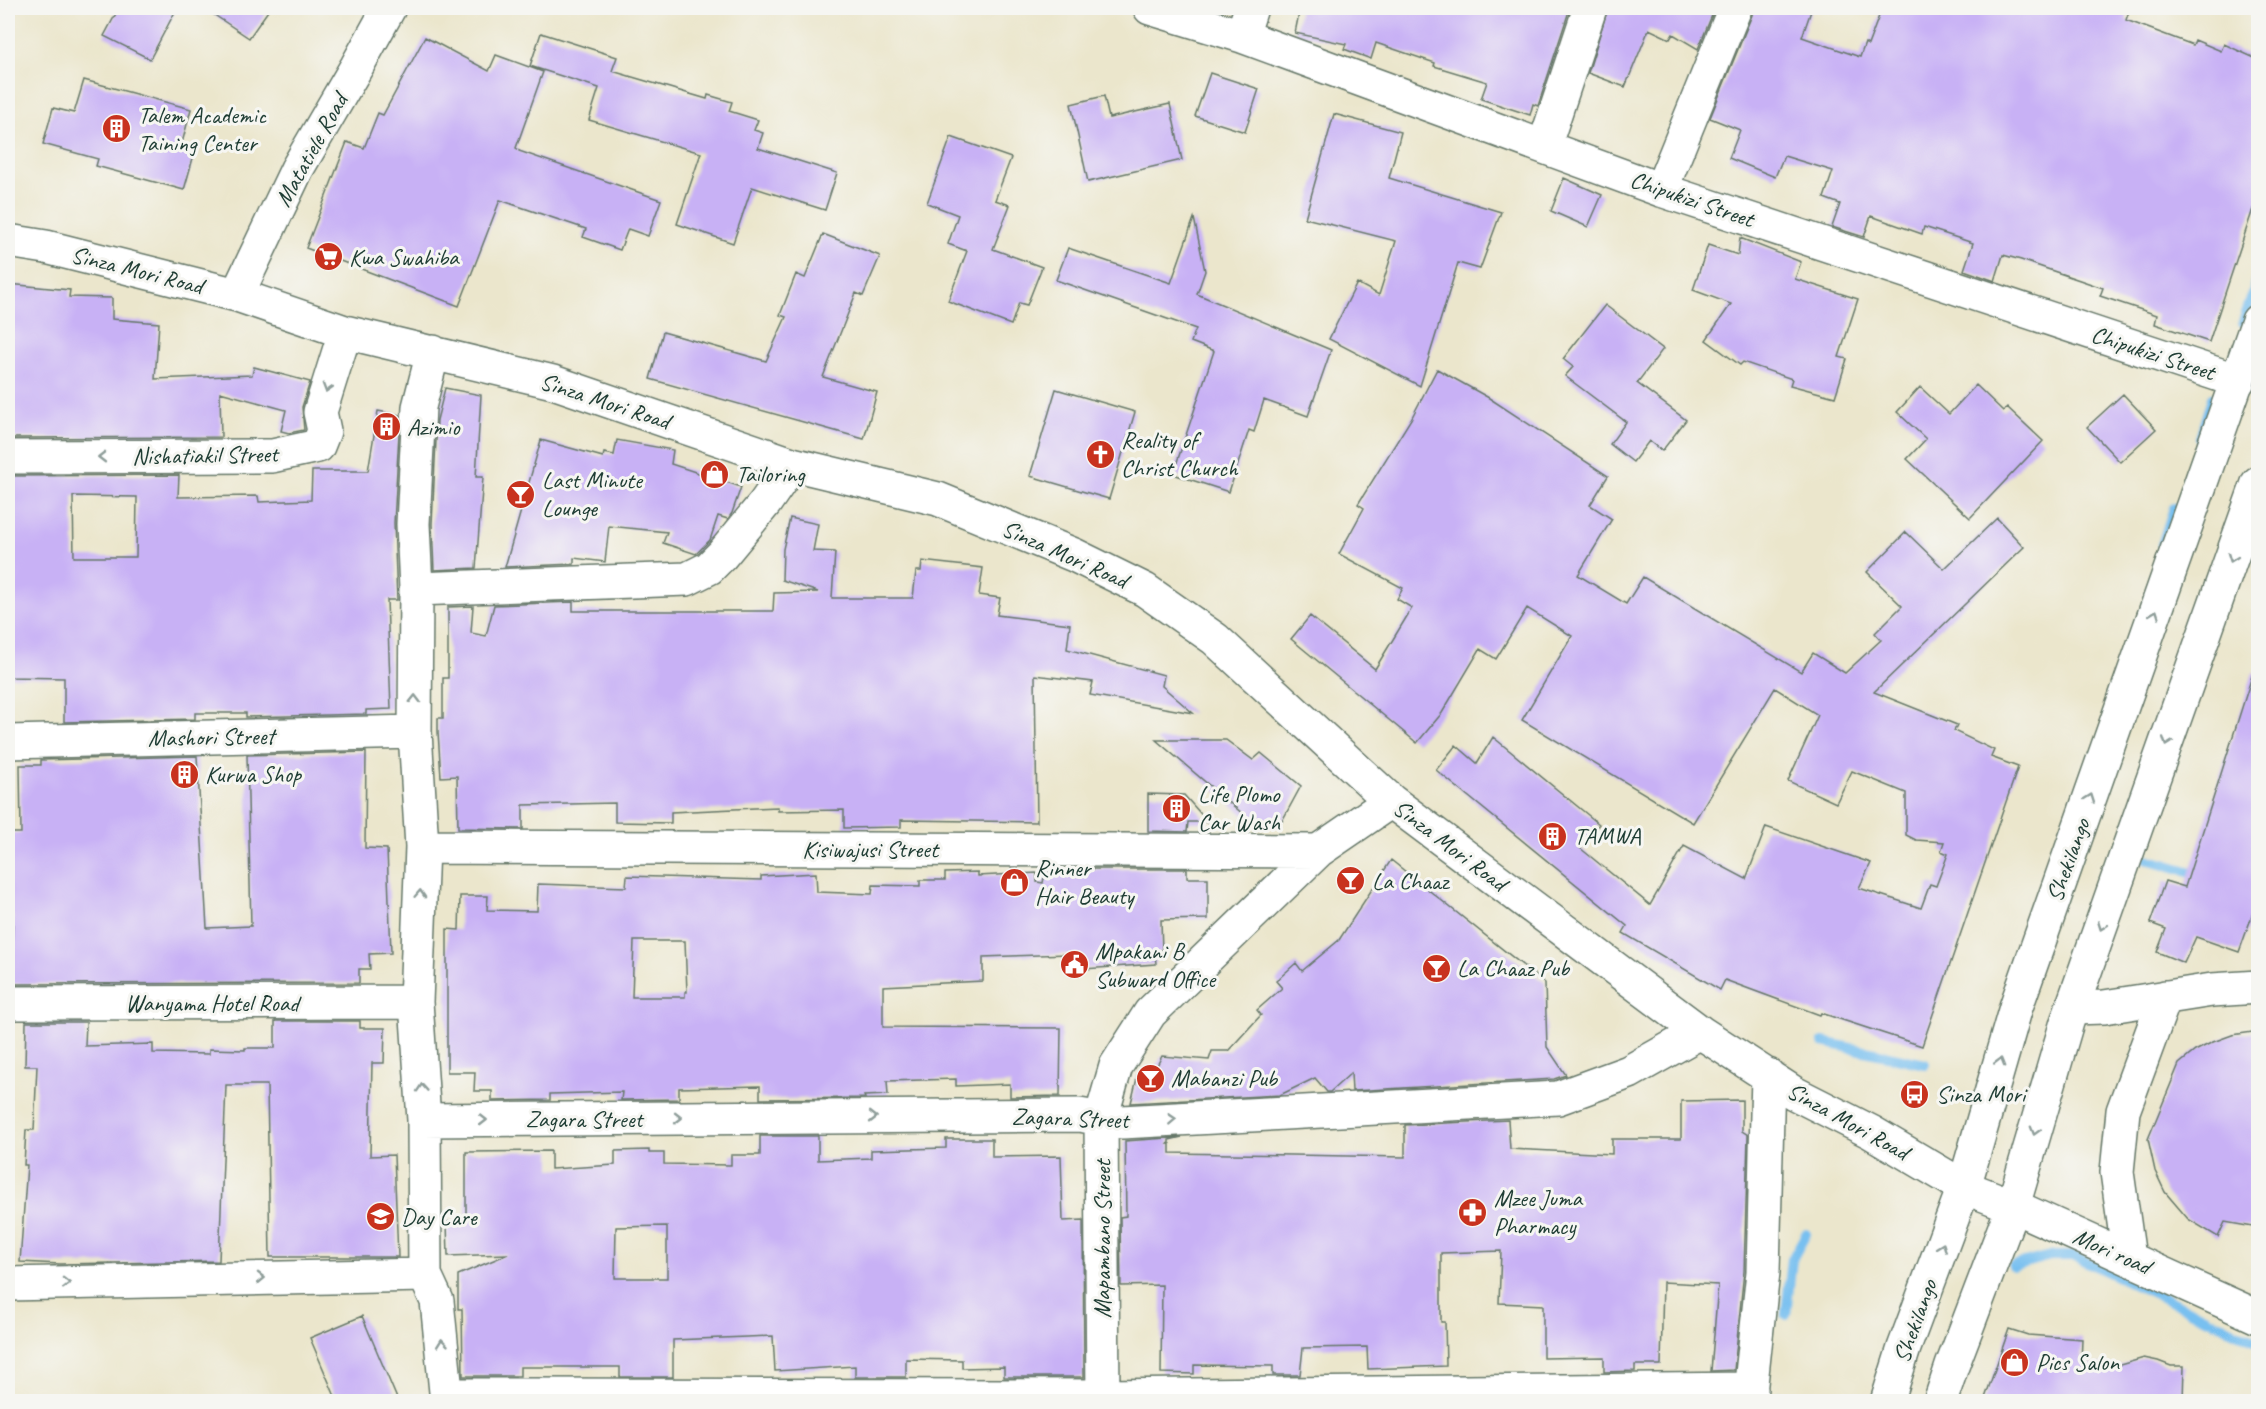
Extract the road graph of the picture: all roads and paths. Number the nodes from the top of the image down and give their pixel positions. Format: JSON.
{"nodes":[{"id":1,"x":389,"y":8,"type":"edge"},
{"id":2,"x":1150,"y":8,"type":"edge"},
{"id":3,"x":1590,"y":8,"type":"edge"},
{"id":4,"x":1735,"y":8,"type":"edge"},
{"id":5,"x":1246,"y":22,"type":"edge"},
{"id":6,"x":1544,"y":147,"type":"junction"},
{"id":7,"x":1661,"y":190,"type":"junction"},
{"id":8,"x":8,"y":241,"type":"edge"},
{"id":9,"x":237,"y":295,"type":"junction"},
{"id":10,"x":2259,"y":321,"type":"edge"},
{"id":11,"x":345,"y":332,"type":"junction"},
{"id":12,"x":433,"y":352,"type":"junction"},
{"id":13,"x":2238,"y":381,"type":"junction"},
{"id":14,"x":8,"y":457,"type":"edge"},
{"id":15,"x":792,"y":464,"type":"junction"},
{"id":16,"x":2259,"y":483,"type":"edge"},
{"id":17,"x":416,"y":589,"type":"junction"},
{"id":18,"x":415,"y":732,"type":"junction"},
{"id":19,"x":8,"y":742,"type":"edge"},
{"id":20,"x":1390,"y":801,"type":"junction"},
{"id":21,"x":422,"y":847,"type":"junction"},
{"id":22,"x":1318,"y":851,"type":"junction"},
{"id":23,"x":2259,"y":987,"type":"edge"},
{"id":24,"x":2165,"y":998,"type":"junction"},
{"id":25,"x":416,"y":1002,"type":"junction"},
{"id":26,"x":8,"y":1003,"type":"edge"},
{"id":27,"x":2073,"y":1008,"type":"junction"},
{"id":28,"x":1700,"y":1032,"type":"junction"},
{"id":29,"x":1767,"y":1075,"type":"junction"},
{"id":30,"x":1101,"y":1118,"type":"junction"},
{"id":31,"x":424,"y":1120,"type":"junction"},
{"id":32,"x":1964,"y":1187,"type":"junction"},
{"id":33,"x":2013,"y":1206,"type":"junction"},
{"id":34,"x":2129,"y":1258,"type":"junction"},
{"id":35,"x":425,"y":1275,"type":"junction"},
{"id":36,"x":8,"y":1284,"type":"edge"},
{"id":37,"x":2259,"y":1317,"type":"edge"},
{"id":38,"x":1750,"y":1395,"type":"edge"},
{"id":39,"x":447,"y":1398,"type":"edge"},
{"id":40,"x":1103,"y":1399,"type":"edge"},
{"id":41,"x":1887,"y":1401,"type":"edge"},
{"id":42,"x":1940,"y":1401,"type":"edge"}],
"edges":[{"from":1,"to":9,"type":"street","name":"Matatiele Road"},
{"from":2,"to":5,"type":"street","name":"Chipukizi Street"},
{"from":3,"to":6,"type":"street"},
{"from":4,"to":7,"type":"street"},
{"from":5,"to":6,"type":"street","name":"Chipukizi Street"},
{"from":6,"to":7,"type":"street","name":"Chipukizi Street"},
{"from":7,"to":13,"type":"street","name":"Chipukizi Street"},
{"from":8,"to":9,"type":"street","name":"Sinza Mori Road"},
{"from":9,"to":11,"type":"street","name":"Sinza Mori Road"},
{"from":10,"to":13,"type":"street","name":"Shekilango"},
{"from":11,"to":12,"type":"street","name":"Sinza Mori Road"},
{"from":11,"to":14,"type":"street","name":"Nishatiakil Street","one_way":true},
{"from":12,"to":15,"type":"street","name":"Sinza Mori Road"},
{"from":12,"to":17,"type":"street"},
{"from":32,"to":13,"type":"street","name":"Shekilango","one_way":true},
{"from":15,"to":17,"type":"street"},
{"from":15,"to":20,"type":"street","name":"Sinza Mori Road"},
{"from":16,"to":27,"type":"street","name":"Shekilango","one_way":true},
{"from":18,"to":17,"type":"street","one_way":true},
{"from":18,"to":19,"type":"street","name":"Mashori Street"},
{"from":18,"to":21,"type":"street"},
{"from":20,"to":22,"type":"street","name":"Mapambano Street"},
{"from":20,"to":28,"type":"street","name":"Sinza Mori Road"},
{"from":21,"to":22,"type":"street","name":"Kisiwajusi Street"},
{"from":25,"to":21,"type":"street","one_way":true},
{"from":22,"to":30,"type":"street","name":"Mapambano Street"},
{"from":23,"to":24,"type":"street"},
{"from":24,"to":27,"type":"street"},
{"from":24,"to":34,"type":"street"},
{"from":25,"to":26,"type":"street","name":"Wanyama Hotel Road"},
{"from":31,"to":25,"type":"street","one_way":true},
{"from":27,"to":33,"type":"street","name":"Shekilango","one_way":true},
{"from":28,"to":29,"type":"street","name":"Sinza Mori Road"},
{"from":30,"to":28,"type":"street","name":"Zagara Street","one_way":true},
{"from":29,"to":32,"type":"street","name":"Sinza Mori Road"},
{"from":29,"to":38,"type":"street"},
{"from":31,"to":30,"type":"street","name":"Zagara Street","one_way":true},
{"from":30,"to":40,"type":"street","name":"Mapambano Street"},
{"from":31,"to":35,"type":"street"},
{"from":32,"to":33,"type":"street","name":"Mori road"},
{"from":41,"to":32,"type":"street","name":"Shekilango","one_way":true},
{"from":33,"to":34,"type":"street","name":"Mori road"},
{"from":33,"to":42,"type":"street","name":"Shekilango"},
{"from":34,"to":37,"type":"street","name":"Mori road"},
{"from":36,"to":35,"type":"street","one_way":true},
{"from":39,"to":35,"type":"street","one_way":true},
{"from":38,"to":40,"type":"street"},
{"from":39,"to":40,"type":"street"}]}
